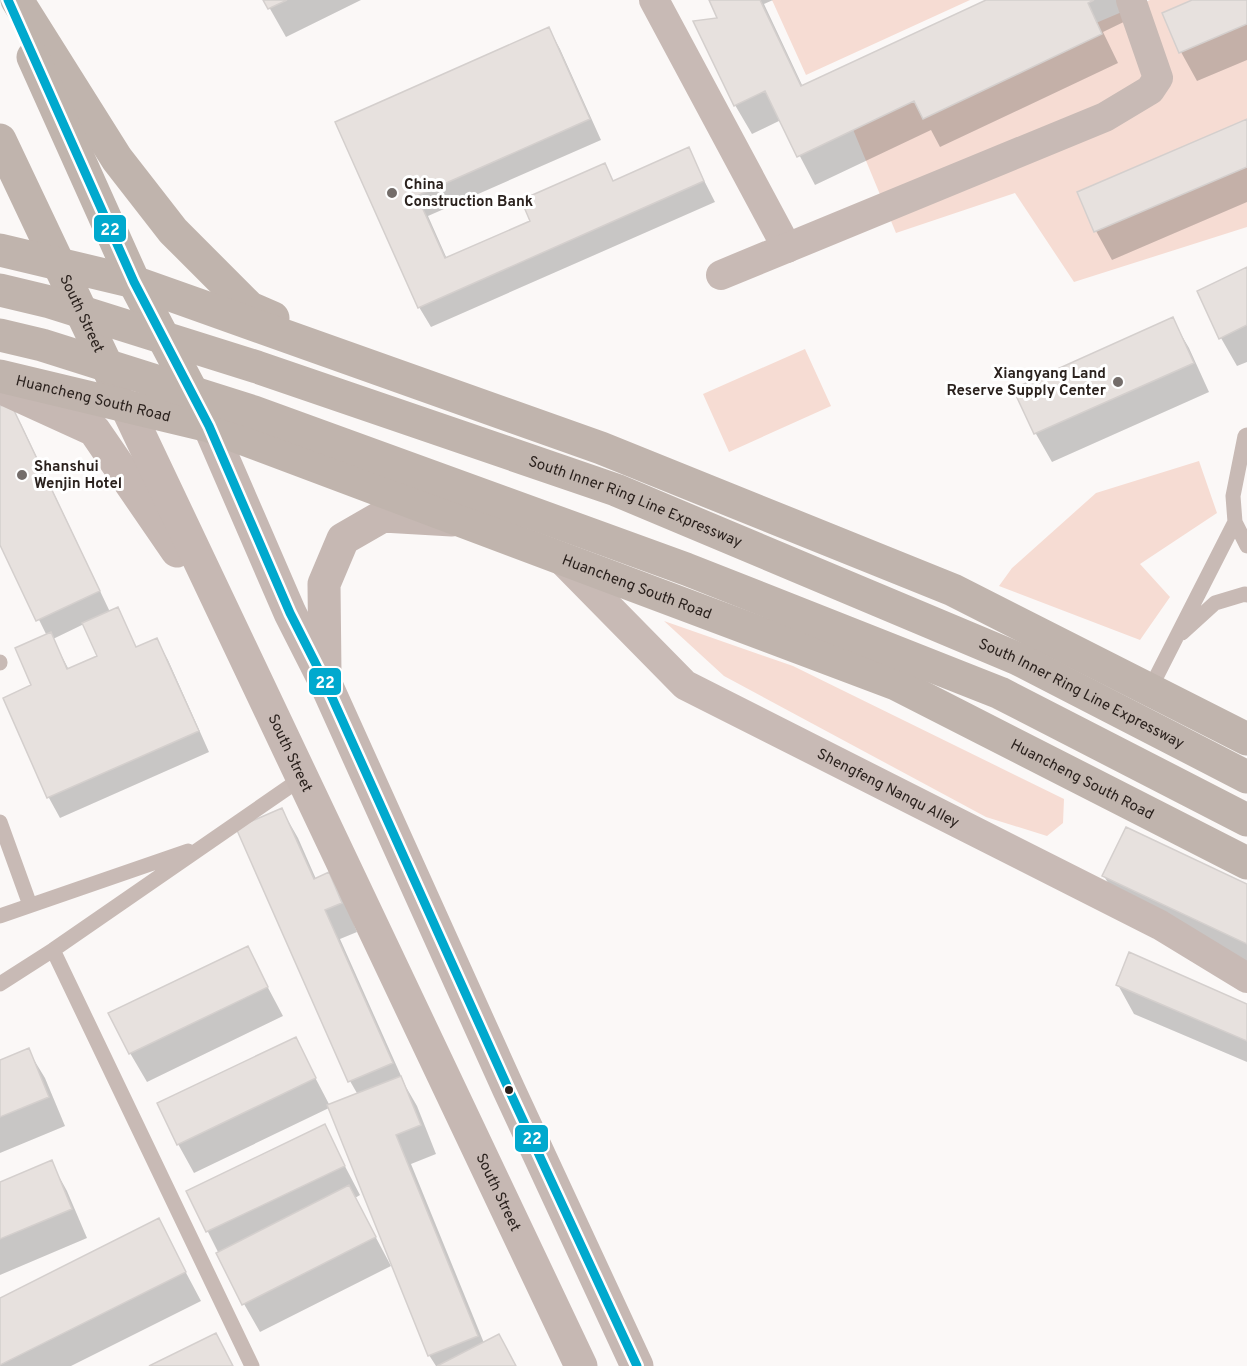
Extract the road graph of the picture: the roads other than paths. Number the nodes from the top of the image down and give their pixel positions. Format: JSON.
{"nodes":[{"id":1,"x":8,"y":0,"type":"edge"},
{"id":2,"x":17,"y":0,"type":"edge"},
{"id":3,"x":654,"y":0,"type":"edge"},
{"id":4,"x":1131,"y":0,"type":"edge"},
{"id":5,"x":0,"y":140,"type":"edge"},
{"id":6,"x":787,"y":248,"type":"junction"},
{"id":7,"x":0,"y":250,"type":"edge"},
{"id":8,"x":59,"y":264,"type":"junction"},
{"id":9,"x":721,"y":275,"type":"dead end"},
{"id":10,"x":134,"y":282,"type":"junction"},
{"id":11,"x":0,"y":290,"type":"edge"},
{"id":12,"x":0,"y":335,"type":"edge"},
{"id":13,"x":0,"y":376,"type":"edge"},
{"id":14,"x":423,"y":385,"type":"junction"},
{"id":15,"x":0,"y":387,"type":"edge"},
{"id":16,"x":126,"y":406,"type":"junction"},
{"id":17,"x":209,"y":426,"type":"junction"},
{"id":18,"x":1247,"y":435,"type":"edge"},
{"id":19,"x":460,"y":521,"type":"junction"},
{"id":20,"x":1235,"y":522,"type":"junction"},
{"id":21,"x":1247,"y":546,"type":"edge"},
{"id":22,"x":560,"y":558,"type":"junction"},
{"id":23,"x":1247,"y":595,"type":"edge"},
{"id":24,"x":235,"y":638,"type":"junction"},
{"id":25,"x":1176,"y":638,"type":"junction"},
{"id":26,"x":325,"y":682,"type":"junction"},
{"id":27,"x":1150,"y":689,"type":"junction"},
{"id":28,"x":1247,"y":739,"type":"edge"},
{"id":29,"x":1247,"y":777,"type":"edge"},
{"id":30,"x":302,"y":778,"type":"junction"},
{"id":31,"x":1247,"y":820,"type":"edge"},
{"id":32,"x":0,"y":822,"type":"edge"},
{"id":33,"x":205,"y":845,"type":"junction"},
{"id":34,"x":1247,"y":863,"type":"edge"},
{"id":35,"x":30,"y":905,"type":"junction"},
{"id":36,"x":0,"y":916,"type":"edge"},
{"id":37,"x":53,"y":950,"type":"junction"},
{"id":38,"x":1247,"y":978,"type":"edge"},
{"id":39,"x":0,"y":984,"type":"edge"},
{"id":40,"x":252,"y":1366,"type":"edge"},
{"id":41,"x":581,"y":1366,"type":"edge"},
{"id":42,"x":638,"y":1366,"type":"edge"}],
"edges":[{"from":1,"to":10,"type":"highway"},
{"from":2,"to":14,"type":"highway"},
{"from":3,"to":6,"type":"street"},
{"from":4,"to":6,"type":"street"},
{"from":5,"to":8,"type":"highway","name":"South Street"},
{"from":6,"to":9,"type":"street"},
{"from":7,"to":8,"type":"highway"},
{"from":8,"to":10,"type":"highway"},
{"from":8,"to":16,"type":"highway","name":"South Street"},
{"from":10,"to":14,"type":"highway"},
{"from":10,"to":17,"type":"highway"},
{"from":11,"to":29,"type":"highway","name":"South Inner Ring Line Expressway","bridge":true},
{"from":12,"to":31,"type":"highway","bridge":true},
{"from":13,"to":16,"type":"highway","name":"Huancheng South Road"},
{"from":14,"to":27,"type":"highway"},
{"from":15,"to":24,"type":"main road"},
{"from":16,"to":17,"type":"highway","name":"Huancheng South Road"},
{"from":16,"to":24,"type":"main road","name":"South Street"},
{"from":17,"to":19,"type":"highway","name":"Huancheng South Road"},
{"from":17,"to":26,"type":"main road"},
{"from":18,"to":20,"type":"lane"},
{"from":19,"to":22,"type":"highway","name":"Huancheng South Road"},
{"from":19,"to":26,"type":"main road"},
{"from":20,"to":21,"type":"lane"},
{"from":20,"to":25,"type":"lane"},
{"from":22,"to":34,"type":"highway","name":"Huancheng South Road"},
{"from":22,"to":38,"type":"street","name":"Shengfeng Nanqu Alley"},
{"from":23,"to":25,"type":"lane"},
{"from":24,"to":30,"type":"main road","name":"South Street"},
{"from":25,"to":27,"type":"lane"},
{"from":26,"to":42,"type":"main road"},
{"from":27,"to":28,"type":"highway"},
{"from":30,"to":33,"type":"lane"},
{"from":30,"to":41,"type":"main road","name":"South Street"},
{"from":32,"to":35,"type":"lane"},
{"from":33,"to":35,"type":"lane"},
{"from":33,"to":37,"type":"lane"},
{"from":35,"to":36,"type":"lane"},
{"from":37,"to":39,"type":"lane"},
{"from":37,"to":40,"type":"lane"}]}
